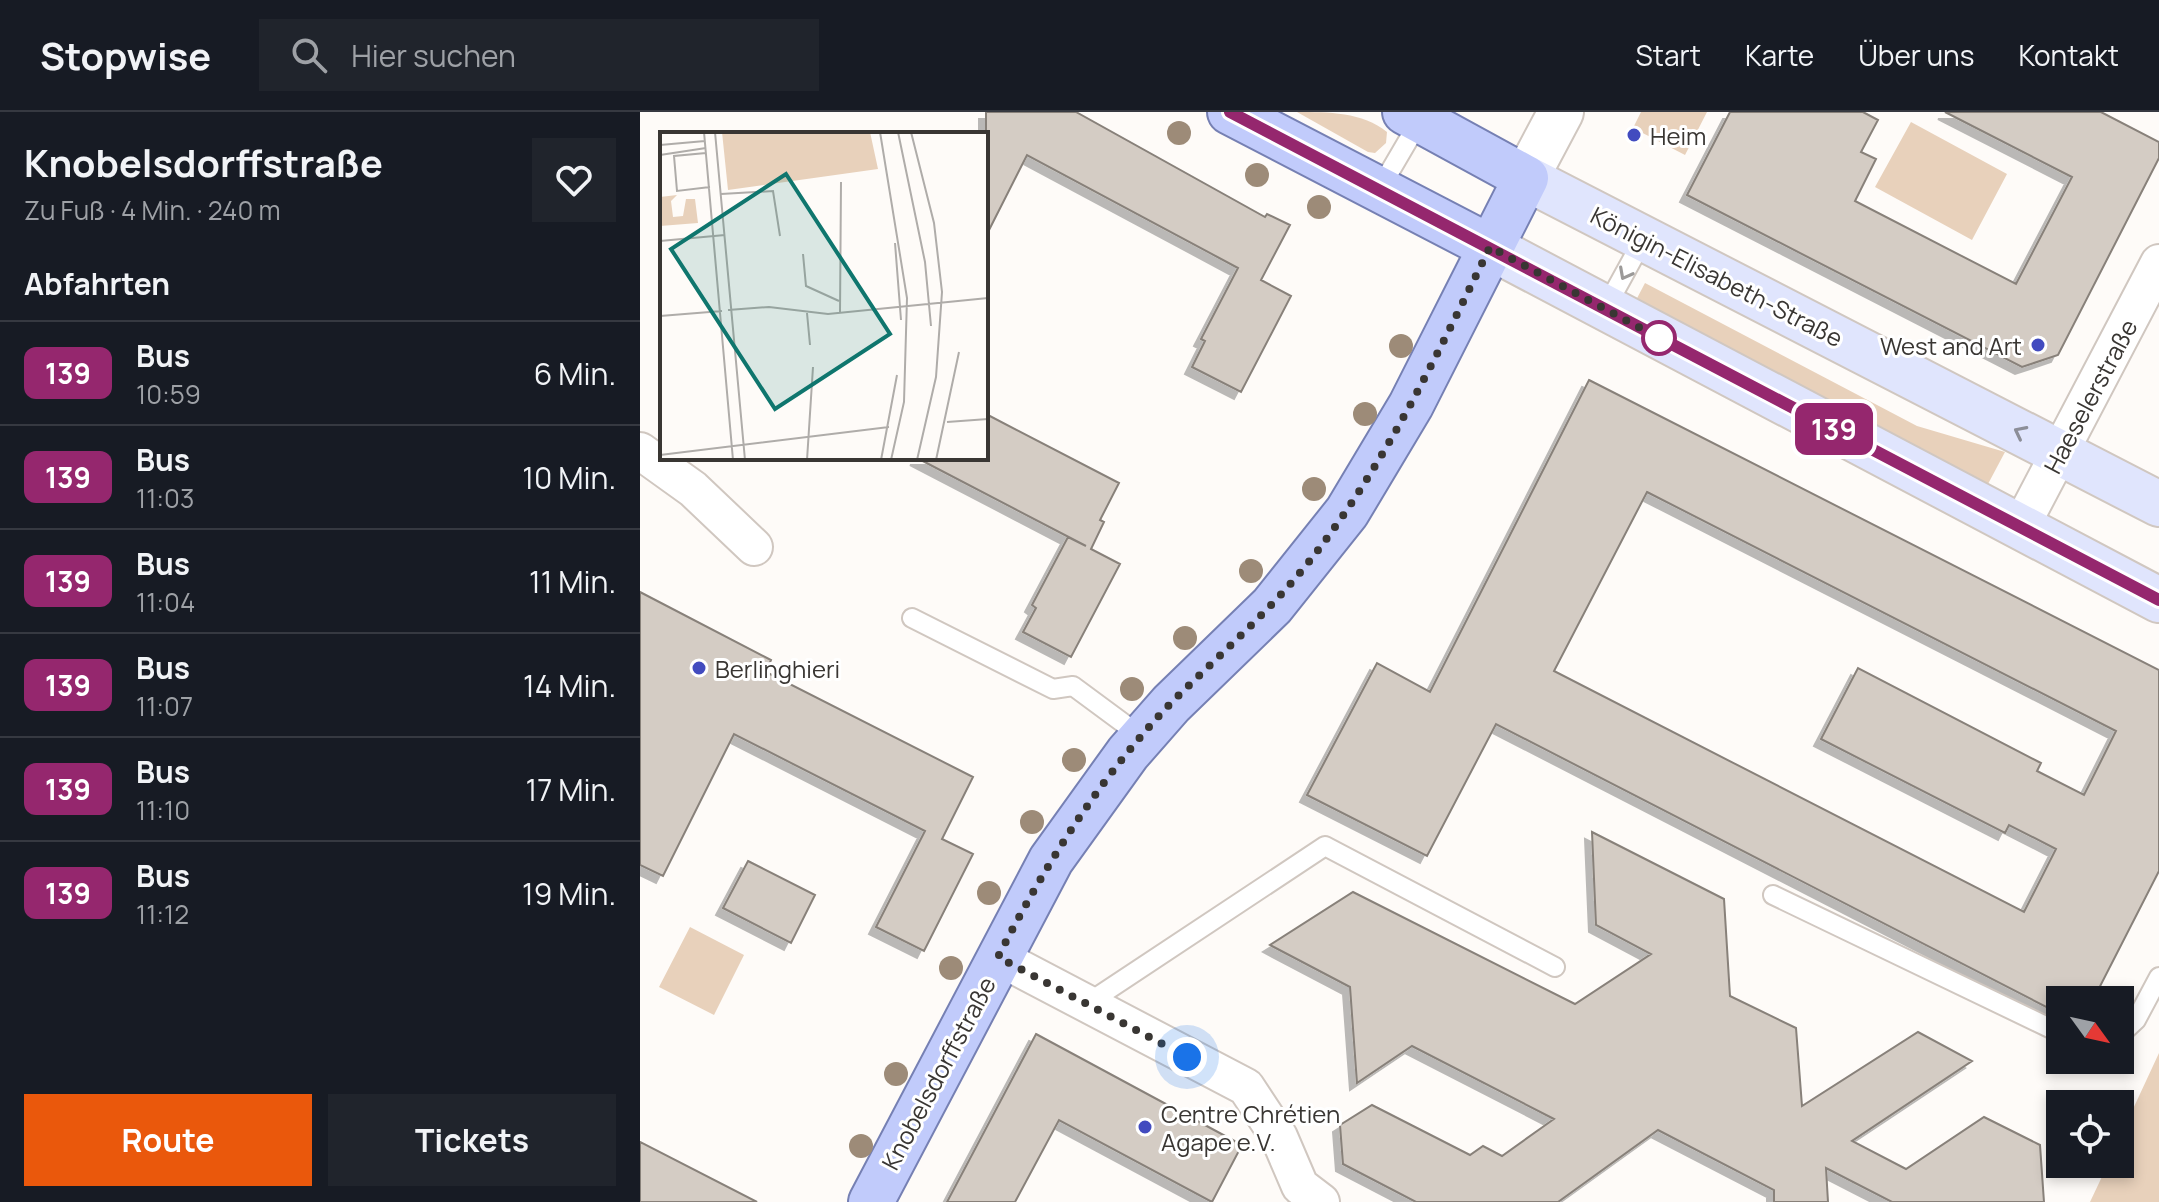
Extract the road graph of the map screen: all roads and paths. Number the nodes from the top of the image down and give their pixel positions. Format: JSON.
{"nodes":[{"id":1,"x":1230,"y":112,"type":"edge"},
{"id":2,"x":1561,"y":112,"type":"edge"},
{"id":3,"x":1412,"y":116,"type":"edge"},
{"id":4,"x":1526,"y":178,"type":"junction"},
{"id":5,"x":1379,"y":190,"type":"junction"},
{"id":6,"x":1644,"y":238,"type":"junction"},
{"id":7,"x":1490,"y":247,"type":"junction"},
{"id":8,"x":2159,"y":263,"type":"edge"},
{"id":9,"x":1605,"y":309,"type":"junction"},
{"id":10,"x":640,"y":451,"type":"edge"},
{"id":11,"x":2060,"y":452,"type":"junction"},
{"id":12,"x":2159,"y":504,"type":"edge"},
{"id":13,"x":2020,"y":528,"type":"junction"},
{"id":14,"x":754,"y":547,"type":"dead end"},
{"id":15,"x":2159,"y":600,"type":"edge"},
{"id":16,"x":912,"y":618,"type":"dead end"},
{"id":17,"x":1142,"y":737,"type":"junction"},
{"id":18,"x":1773,"y":895,"type":"dead end"},
{"id":19,"x":998,"y":957,"type":"junction"},
{"id":20,"x":1555,"y":967,"type":"dead end"},
{"id":21,"x":2159,"y":977,"type":"edge"},
{"id":22,"x":1085,"y":1005,"type":"junction"},
{"id":23,"x":2134,"y":1022,"type":"edge"},
{"id":24,"x":2046,"y":1026,"type":"edge"},
{"id":25,"x":871,"y":1202,"type":"edge"},
{"id":26,"x":1321,"y":1202,"type":"edge"}],
"edges":[{"from":1,"to":5,"type":"main road"},
{"from":2,"to":4,"type":"street","name":"Knobelsdorffstraße"},
{"from":3,"to":4,"type":"main road","name":"Königin-Elisabeth-Straße"},
{"from":3,"to":5,"type":"lane"},
{"from":4,"to":6,"type":"main road","name":"Königin-Elisabeth-Straße"},
{"from":4,"to":7,"type":"main road","name":"Knobelsdorffstraße"},
{"from":5,"to":7,"type":"main road"},
{"from":6,"to":9,"type":"lane","one_way":true},
{"from":11,"to":6,"type":"main road","name":"Königin-Elisabeth-Straße","one_way":true},
{"from":7,"to":9,"type":"main road"},
{"from":7,"to":17,"type":"main road","name":"Knobelsdorffstraße"},
{"from":8,"to":11,"type":"street","name":"Haeselerstraße"},
{"from":9,"to":13,"type":"main road"},
{"from":10,"to":14,"type":"street"},
{"from":11,"to":12,"type":"main road","name":"Königin-Elisabeth-Straße"},
{"from":11,"to":13,"type":"street","name":"Haeselerstraße"},
{"from":13,"to":15,"type":"main road"},
{"from":16,"to":17,"type":"lane"},
{"from":17,"to":19,"type":"main road","name":"Knobelsdorffstraße"},
{"from":18,"to":24,"type":"lane"},
{"from":19,"to":22,"type":"street"},
{"from":19,"to":25,"type":"main road","name":"Knobelsdorffstraße"},
{"from":20,"to":22,"type":"lane"},
{"from":21,"to":23,"type":"lane"},
{"from":22,"to":26,"type":"street"}]}
